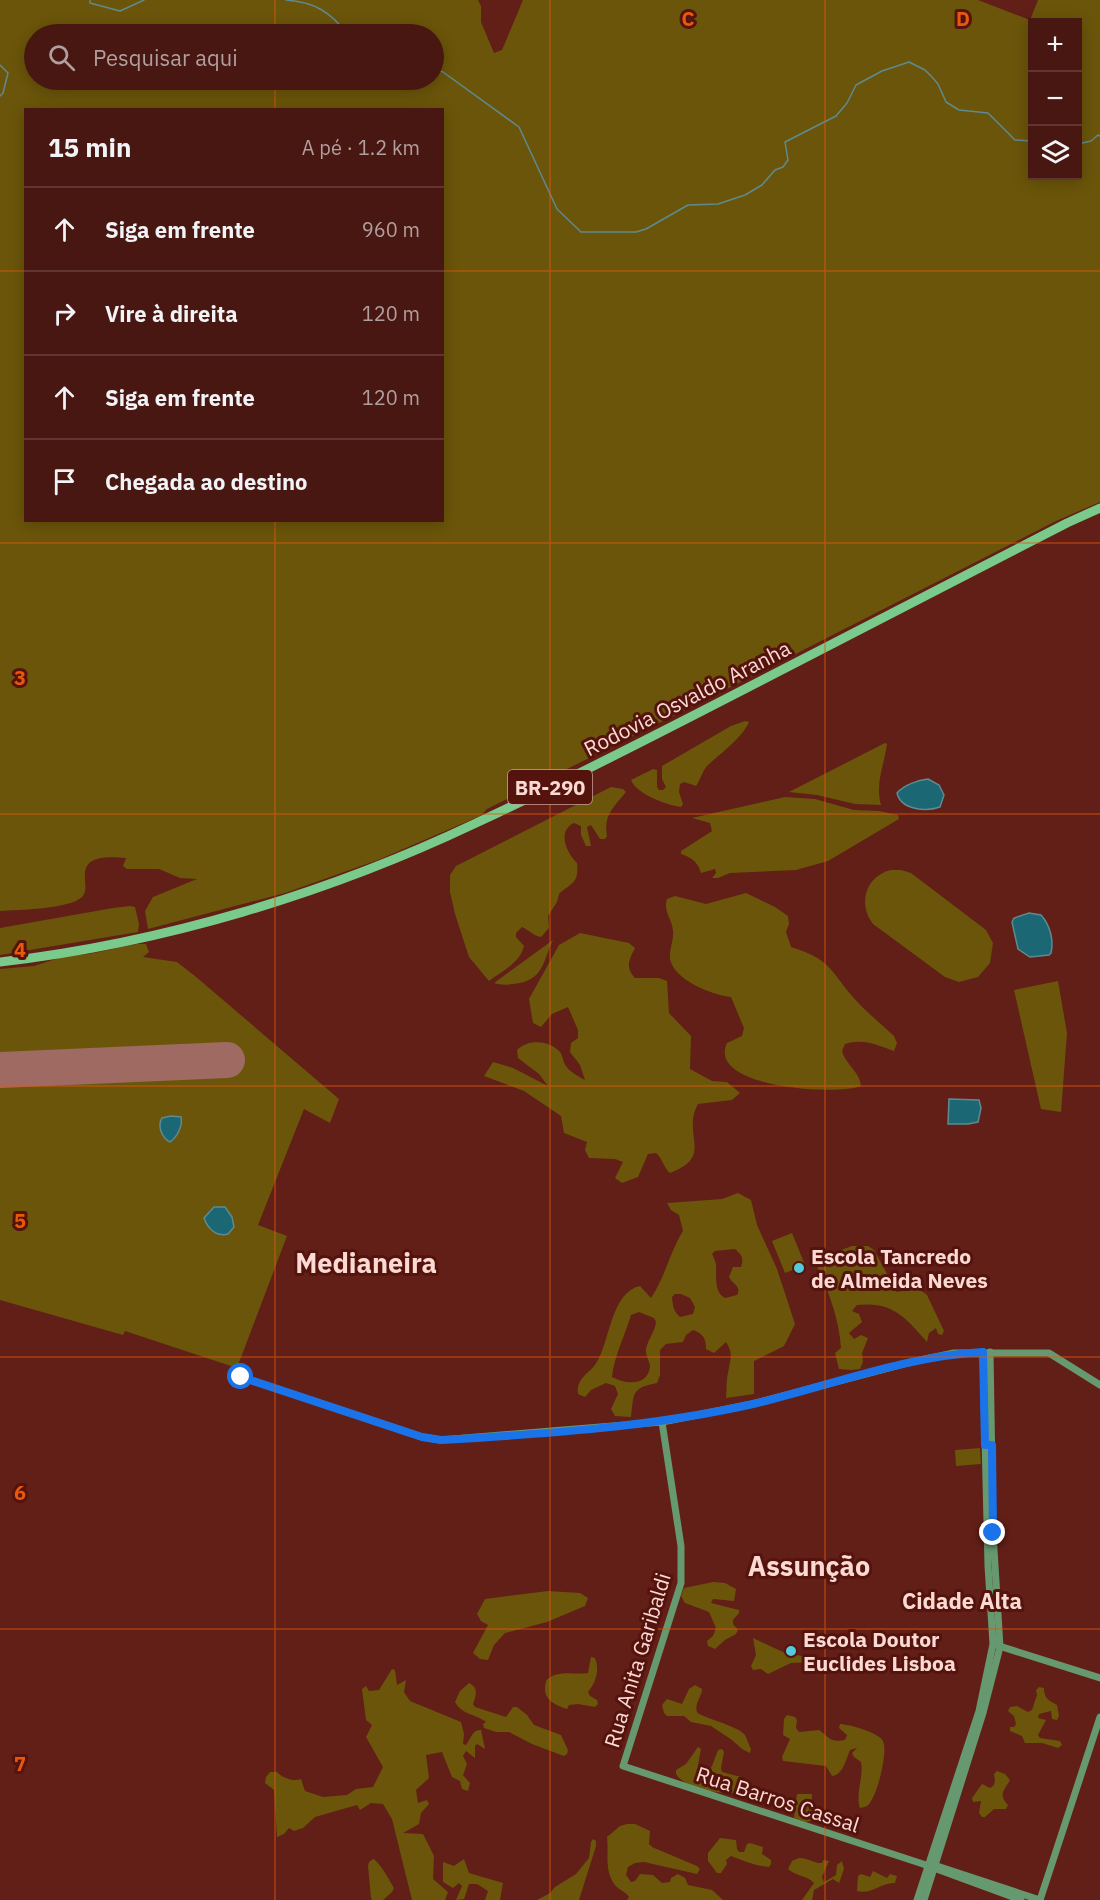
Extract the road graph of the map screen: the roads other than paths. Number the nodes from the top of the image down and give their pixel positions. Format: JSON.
{"nodes":[{"id":1,"x":1100,"y":508,"type":"edge"},
{"id":2,"x":0,"y":962,"type":"edge"},
{"id":3,"x":986,"y":1352,"type":"junction"},
{"id":4,"x":241,"y":1377,"type":"dead end"},
{"id":5,"x":1100,"y":1385,"type":"edge"},
{"id":6,"x":662,"y":1422,"type":"junction"},
{"id":7,"x":997,"y":1645,"type":"junction"},
{"id":8,"x":1100,"y":1678,"type":"edge"},
{"id":9,"x":1100,"y":1717,"type":"edge"},
{"id":10,"x":623,"y":1766,"type":"joint"},
{"id":11,"x":929,"y":1866,"type":"junction"},
{"id":12,"x":995,"y":1888,"type":"junction"},
{"id":13,"x":917,"y":1900,"type":"edge"},
{"id":14,"x":924,"y":1900,"type":"edge"},
{"id":15,"x":1021,"y":1900,"type":"edge"},
{"id":16,"x":1040,"y":1900,"type":"edge"}],
"edges":[{"from":1,"to":2,"type":"highway","name":"Rodovia Osvaldo Aranha","number":"BR-290"},
{"from":3,"to":5,"type":"street"},
{"from":3,"to":6,"type":"street"},
{"from":3,"to":7,"type":"street"},
{"from":4,"to":6,"type":"street"},
{"from":6,"to":10,"type":"street","name":"Rua Anita Garibaldi"},
{"from":7,"to":8,"type":"street"},
{"from":7,"to":11,"type":"street"},
{"from":9,"to":16,"type":"street"},
{"from":10,"to":11,"type":"street","name":"Rua Barros Cassal"},
{"from":11,"to":12,"type":"street","name":"Rua Barros Cassal"},
{"from":11,"to":13,"type":"street"},
{"from":11,"to":14,"type":"street"},
{"from":12,"to":15,"type":"street","name":"Rua Barros Cassal"},
{"from":12,"to":16,"type":"street","name":"Rua Barros Cassal"}]}
